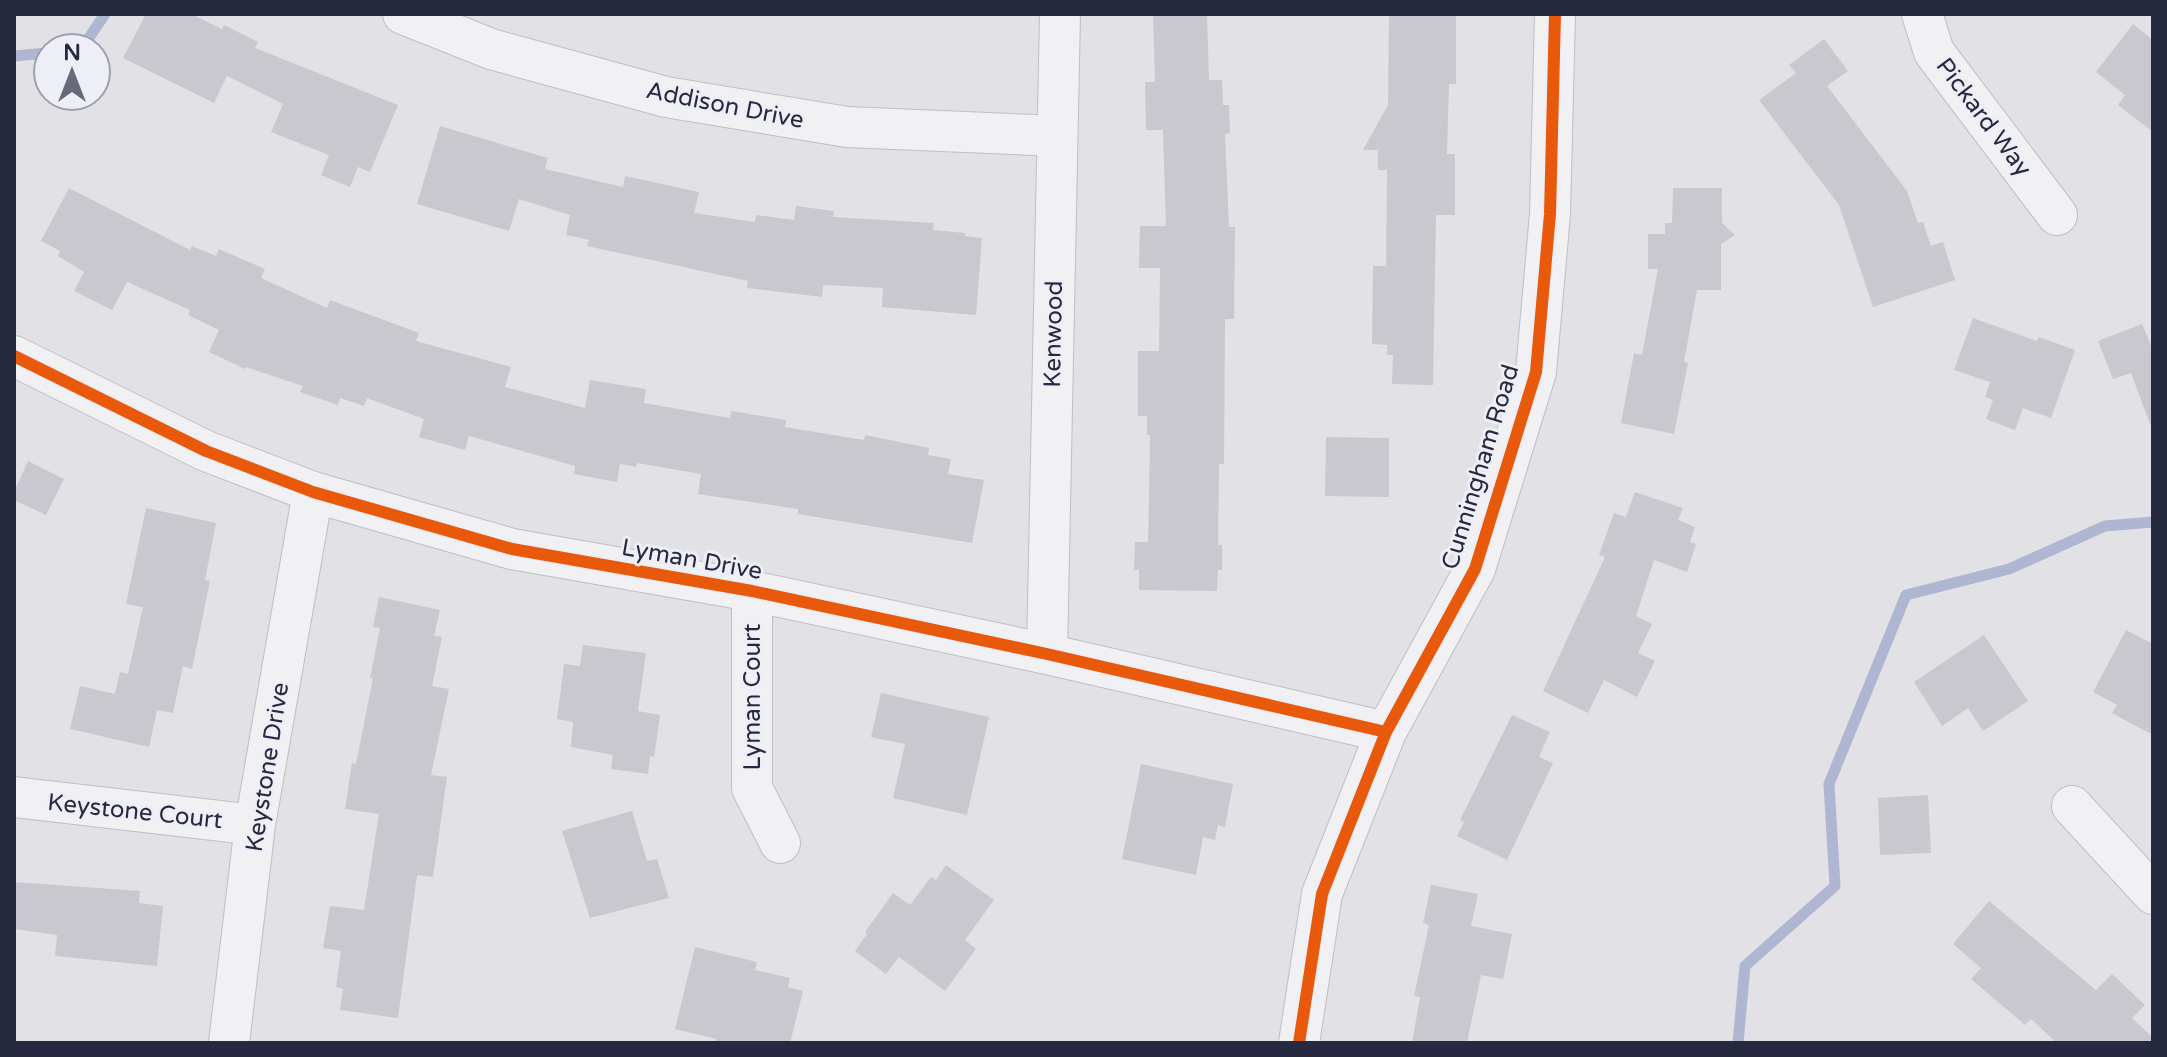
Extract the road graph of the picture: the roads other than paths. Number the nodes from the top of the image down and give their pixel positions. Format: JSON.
{"nodes":[{"id":1,"x":403,"y":14,"type":"edge"},
{"id":2,"x":1060,"y":14,"type":"edge"},
{"id":3,"x":1555,"y":14,"type":"edge"},
{"id":4,"x":1922,"y":14,"type":"edge"},
{"id":5,"x":1057,"y":136,"type":"junction"},
{"id":6,"x":2057,"y":215,"type":"dead end"},
{"id":7,"x":14,"y":356,"type":"edge"},
{"id":8,"x":313,"y":492,"type":"junction"},
{"id":9,"x":752,"y":591,"type":"junction"},
{"id":10,"x":1047,"y":654,"type":"junction"},
{"id":11,"x":1386,"y":732,"type":"junction"},
{"id":12,"x":14,"y":797,"type":"edge"},
{"id":13,"x":2072,"y":806,"type":"dead end"},
{"id":14,"x":255,"y":825,"type":"junction"},
{"id":15,"x":780,"y":843,"type":"dead end"},
{"id":16,"x":2153,"y":894,"type":"edge"},
{"id":17,"x":229,"y":1043,"type":"edge"},
{"id":18,"x":1299,"y":1043,"type":"edge"}],
"edges":[{"from":1,"to":5,"type":"street","name":"Addison Drive"},
{"from":2,"to":5,"type":"street","name":"Kenwood"},
{"from":3,"to":11,"type":"street","name":"Cunningham Road"},
{"from":4,"to":6,"type":"street","name":"Pickard Way"},
{"from":5,"to":10,"type":"street","name":"Kenwood"},
{"from":7,"to":8,"type":"street","name":"Lyman Drive"},
{"from":8,"to":9,"type":"street","name":"Lyman Drive"},
{"from":8,"to":14,"type":"street","name":"Keystone Drive"},
{"from":9,"to":10,"type":"street","name":"Lyman Drive"},
{"from":9,"to":15,"type":"street","name":"Lyman Court"},
{"from":10,"to":11,"type":"street","name":"Lyman Drive"},
{"from":11,"to":18,"type":"street","name":"Cunningham Road"},
{"from":12,"to":14,"type":"street","name":"Keystone Court"},
{"from":13,"to":16,"type":"street"},
{"from":14,"to":17,"type":"street","name":"Keystone Drive"}]}
